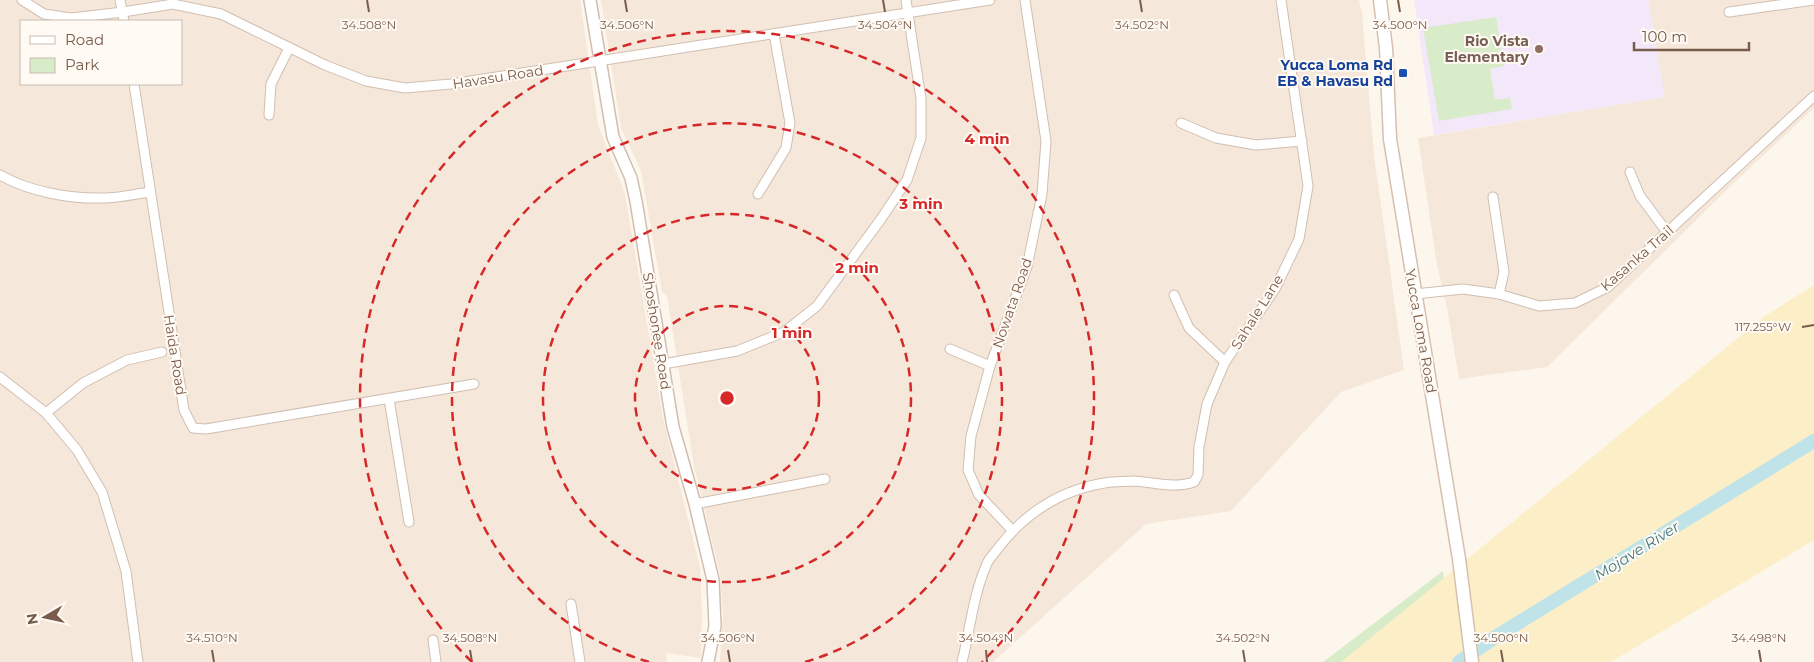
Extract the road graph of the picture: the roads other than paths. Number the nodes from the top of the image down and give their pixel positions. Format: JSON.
{"nodes":[{"id":1,"x":22,"y":0,"type":"edge"},
{"id":2,"x":120,"y":0,"type":"edge"},
{"id":3,"x":590,"y":0,"type":"edge"},
{"id":4,"x":906,"y":0,"type":"edge"},
{"id":5,"x":990,"y":0,"type":"edge"},
{"id":6,"x":1025,"y":0,"type":"edge"},
{"id":7,"x":1280,"y":0,"type":"edge"},
{"id":8,"x":1380,"y":0,"type":"edge"},
{"id":9,"x":1814,"y":0,"type":"edge"},
{"id":10,"x":908,"y":12,"type":"junction"},
{"id":11,"x":1728,"y":12,"type":"dead end"},
{"id":12,"x":123,"y":17,"type":"edge"},
{"id":13,"x":774,"y":34,"type":"junction"},
{"id":14,"x":289,"y":48,"type":"junction"},
{"id":15,"x":599,"y":61,"type":"junction"},
{"id":16,"x":134,"y":85,"type":"edge"},
{"id":17,"x":1814,"y":96,"type":"edge"},
{"id":18,"x":268,"y":115,"type":"dead end"},
{"id":19,"x":1181,"y":122,"type":"dead end"},
{"id":20,"x":1302,"y":141,"type":"junction"},
{"id":21,"x":1630,"y":172,"type":"dead end"},
{"id":22,"x":0,"y":175,"type":"edge"},
{"id":23,"x":150,"y":192,"type":"junction"},
{"id":24,"x":758,"y":194,"type":"dead end"},
{"id":25,"x":1493,"y":197,"type":"dead end"},
{"id":26,"x":1667,"y":232,"type":"junction"},
{"id":27,"x":1415,"y":294,"type":"junction"},
{"id":28,"x":1499,"y":294,"type":"junction"},
{"id":29,"x":1174,"y":295,"type":"dead end"},
{"id":30,"x":950,"y":349,"type":"dead end"},
{"id":31,"x":162,"y":352,"type":"dead end"},
{"id":32,"x":1225,"y":362,"type":"junction"},
{"id":33,"x":663,"y":364,"type":"junction"},
{"id":34,"x":990,"y":366,"type":"junction"},
{"id":35,"x":0,"y":377,"type":"edge"},
{"id":36,"x":474,"y":384,"type":"dead end"},
{"id":37,"x":390,"y":398,"type":"junction"},
{"id":38,"x":46,"y":413,"type":"junction"},
{"id":39,"x":826,"y":479,"type":"dead end"},
{"id":40,"x":695,"y":504,"type":"junction"},
{"id":41,"x":409,"y":522,"type":"dead end"},
{"id":42,"x":1012,"y":530,"type":"junction"},
{"id":43,"x":571,"y":604,"type":"dead end"},
{"id":44,"x":433,"y":640,"type":"dead end"},
{"id":45,"x":138,"y":662,"type":"edge"},
{"id":46,"x":436,"y":662,"type":"edge"},
{"id":47,"x":580,"y":662,"type":"edge"},
{"id":48,"x":708,"y":662,"type":"edge"},
{"id":49,"x":962,"y":662,"type":"edge"},
{"id":50,"x":1472,"y":662,"type":"edge"}],
"edges":[{"from":1,"to":12,"type":"street","name":"Havasu Road"},
{"from":2,"to":12,"type":"street"},
{"from":3,"to":15,"type":"street","name":"Shoshonee Road"},
{"from":4,"to":10,"type":"street"},
{"from":5,"to":10,"type":"street","name":"Havasu Road"},
{"from":6,"to":34,"type":"street","name":"Nowata Road"},
{"from":7,"to":20,"type":"street","name":"Sahale Lane"},
{"from":8,"to":27,"type":"main road","name":"Yucca Loma Road"},
{"from":9,"to":11,"type":"street"},
{"from":10,"to":13,"type":"street","name":"Havasu Road"},
{"from":10,"to":33,"type":"street"},
{"from":12,"to":14,"type":"street","name":"Havasu Road"},
{"from":13,"to":15,"type":"street","name":"Havasu Road"},
{"from":13,"to":24,"type":"street"},
{"from":14,"to":15,"type":"street","name":"Havasu Road"},
{"from":14,"to":18,"type":"street"},
{"from":15,"to":33,"type":"street","name":"Shoshonee Road"},
{"from":16,"to":23,"type":"street","name":"Haida Road"},
{"from":17,"to":26,"type":"street","name":"Kasanka Trail"},
{"from":19,"to":20,"type":"street"},
{"from":20,"to":32,"type":"street","name":"Sahale Lane"},
{"from":21,"to":26,"type":"street"},
{"from":22,"to":23,"type":"street"},
{"from":23,"to":37,"type":"street","name":"Haida Road"},
{"from":25,"to":28,"type":"street"},
{"from":26,"to":28,"type":"street","name":"Kasanka Trail"},
{"from":27,"to":28,"type":"street","name":"Kasanka Trail"},
{"from":27,"to":50,"type":"main road","name":"Yucca Loma Road"},
{"from":29,"to":32,"type":"street"},
{"from":30,"to":34,"type":"street"},
{"from":31,"to":38,"type":"street"},
{"from":32,"to":42,"type":"street","name":"Sahale Lane"},
{"from":33,"to":40,"type":"street","name":"Shoshonee Road"},
{"from":34,"to":42,"type":"street","name":"Nowata Road"},
{"from":35,"to":38,"type":"street"},
{"from":36,"to":37,"type":"street","name":"Haida Road"},
{"from":37,"to":41,"type":"street"},
{"from":38,"to":45,"type":"street"},
{"from":39,"to":40,"type":"street"},
{"from":40,"to":48,"type":"street","name":"Shoshonee Road"},
{"from":42,"to":49,"type":"street"},
{"from":43,"to":47,"type":"street"},
{"from":44,"to":46,"type":"street"}]}
